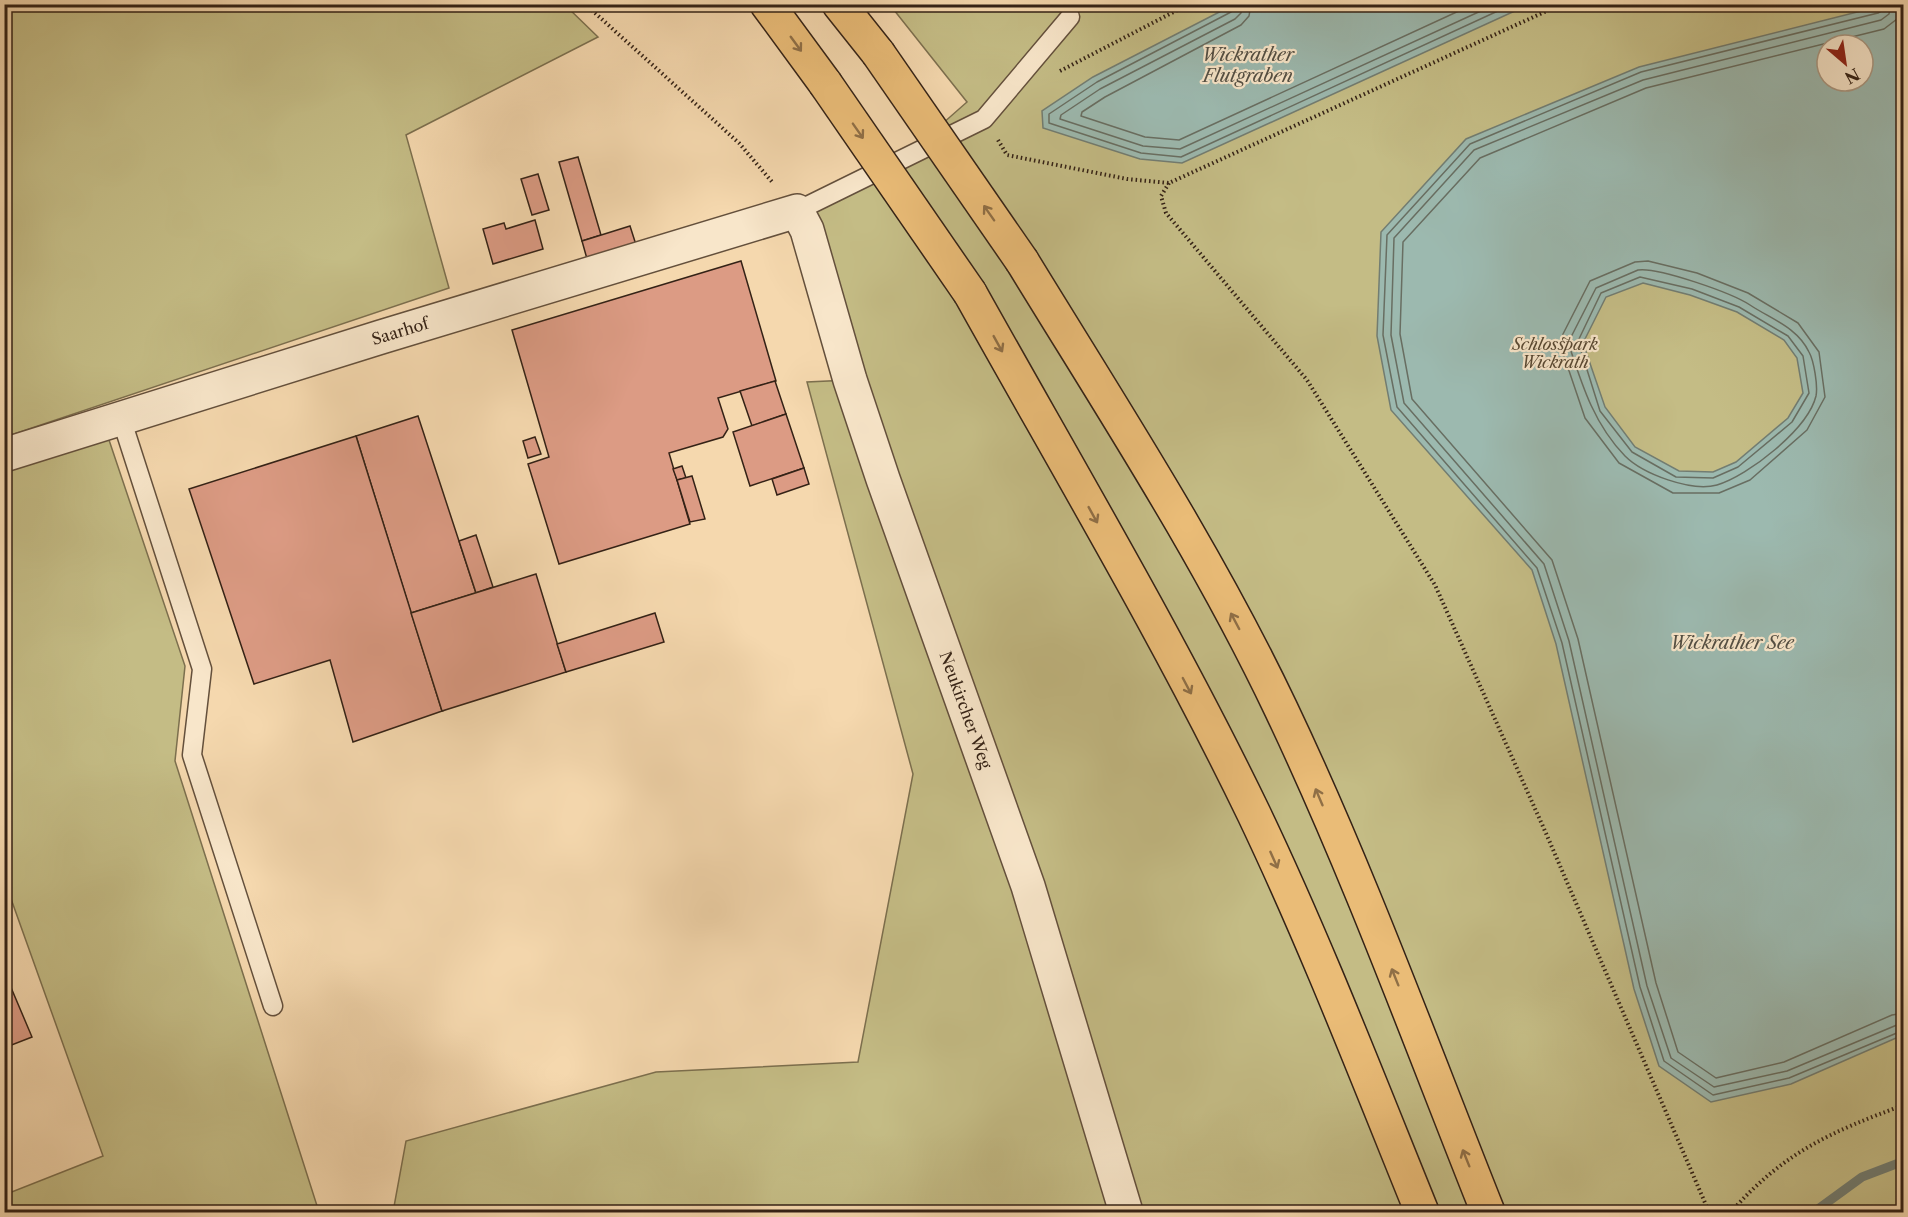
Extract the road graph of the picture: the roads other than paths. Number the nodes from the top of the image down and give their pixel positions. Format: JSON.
{"nodes":[{"id":1,"x":767,"y":4,"type":"edge"},
{"id":2,"x":838,"y":4,"type":"edge"},
{"id":3,"x":1070,"y":17,"type":"dead end"},
{"id":4,"x":797,"y":211,"type":"junction"},
{"id":5,"x":121,"y":418,"type":"junction"},
{"id":6,"x":4,"y":455,"type":"edge"},
{"id":7,"x":273,"y":1006,"type":"dead end"},
{"id":8,"x":1126,"y":1212,"type":"edge"},
{"id":9,"x":1422,"y":1212,"type":"edge"},
{"id":10,"x":1488,"y":1212,"type":"edge"}],
"edges":[{"from":1,"to":9,"type":"highway","one_way":true,"bridge":true},
{"from":10,"to":2,"type":"highway","one_way":true,"bridge":true},
{"from":3,"to":4,"type":"lane"},
{"from":4,"to":5,"type":"street","name":"Saarhof"},
{"from":4,"to":8,"type":"street","name":"Neukircher Weg"},
{"from":5,"to":6,"type":"street","name":"Saarhof"},
{"from":5,"to":7,"type":"lane"}]}
